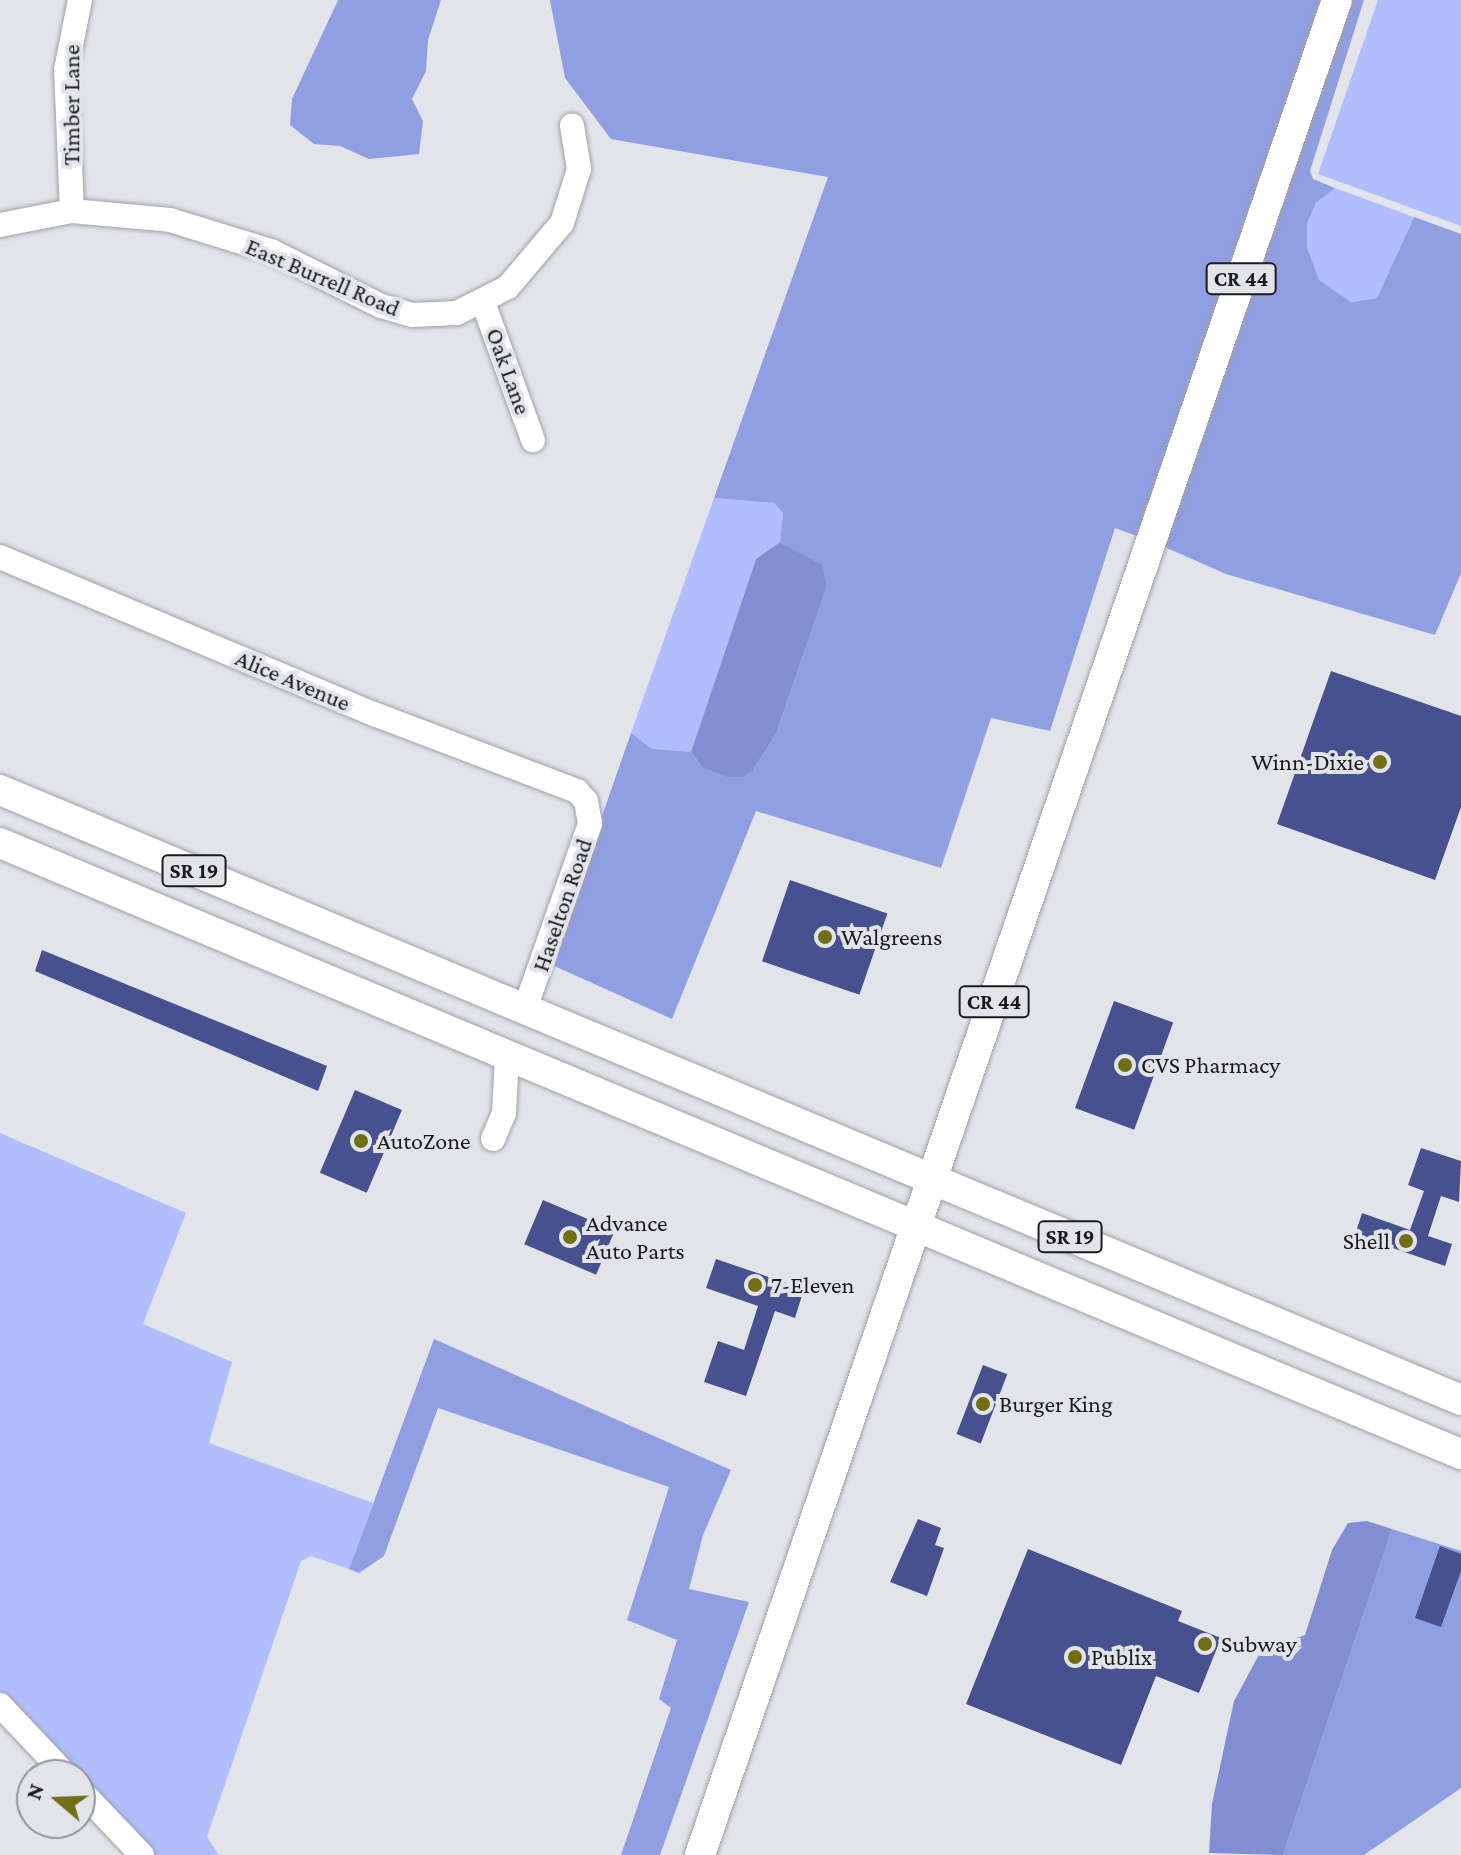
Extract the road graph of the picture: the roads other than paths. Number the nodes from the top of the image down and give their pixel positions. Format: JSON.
{"nodes":[{"id":1,"x":80,"y":0,"type":"edge"},
{"id":2,"x":1337,"y":0,"type":"edge"},
{"id":3,"x":572,"y":126,"type":"dead end"},
{"id":4,"x":72,"y":211,"type":"junction"},
{"id":5,"x":0,"y":225,"type":"edge"},
{"id":6,"x":483,"y":302,"type":"junction"},
{"id":7,"x":533,"y":440,"type":"dead end"},
{"id":8,"x":0,"y":557,"type":"edge"},
{"id":9,"x":0,"y":790,"type":"edge"},
{"id":10,"x":586,"y":801,"type":"joint"},
{"id":11,"x":0,"y":843,"type":"edge"},
{"id":12,"x":525,"y":1009,"type":"junction"},
{"id":13,"x":571,"y":1028,"type":"junction"},
{"id":14,"x":507,"y":1055,"type":"junction"},
{"id":15,"x":493,"y":1139,"type":"dead end"},
{"id":16,"x":931,"y":1179,"type":"junction"},
{"id":17,"x":916,"y":1226,"type":"junction"},
{"id":18,"x":1461,"y":1400,"type":"edge"},
{"id":19,"x":1461,"y":1452,"type":"edge"},
{"id":20,"x":0,"y":1705,"type":"edge"},
{"id":21,"x":51,"y":1759,"type":"edge"},
{"id":22,"x":96,"y":1807,"type":"edge"},
{"id":23,"x":142,"y":1855,"type":"edge"},
{"id":24,"x":700,"y":1855,"type":"edge"}],
"edges":[{"from":1,"to":4,"type":"street","name":"Timber Lane"},
{"from":2,"to":16,"type":"main road","number":"CR 44"},
{"from":3,"to":6,"type":"street","name":"East Burrell Road"},
{"from":4,"to":5,"type":"street","name":"East Burrell Road"},
{"from":4,"to":6,"type":"street","name":"East Burrell Road"},
{"from":6,"to":7,"type":"street","name":"Oak Lane"},
{"from":8,"to":10,"type":"street","name":"Alice Avenue"},
{"from":9,"to":12,"type":"main road","number":"SR 19"},
{"from":10,"to":12,"type":"street","name":"Haselton Road"},
{"from":11,"to":14,"type":"main road","number":"SR 19"},
{"from":12,"to":13,"type":"main road","number":"SR 19"},
{"from":13,"to":14,"type":"main road"},
{"from":13,"to":16,"type":"main road","number":"SR 19"},
{"from":14,"to":15,"type":"street"},
{"from":14,"to":17,"type":"main road","number":"SR 19"},
{"from":16,"to":17,"type":"main road","number":"CR 44"},
{"from":16,"to":18,"type":"main road","number":"SR 19"},
{"from":17,"to":19,"type":"main road","number":"SR 19"},
{"from":17,"to":24,"type":"main road","number":"CR 44"},
{"from":20,"to":21,"type":"street"},
{"from":22,"to":23,"type":"street"}]}
